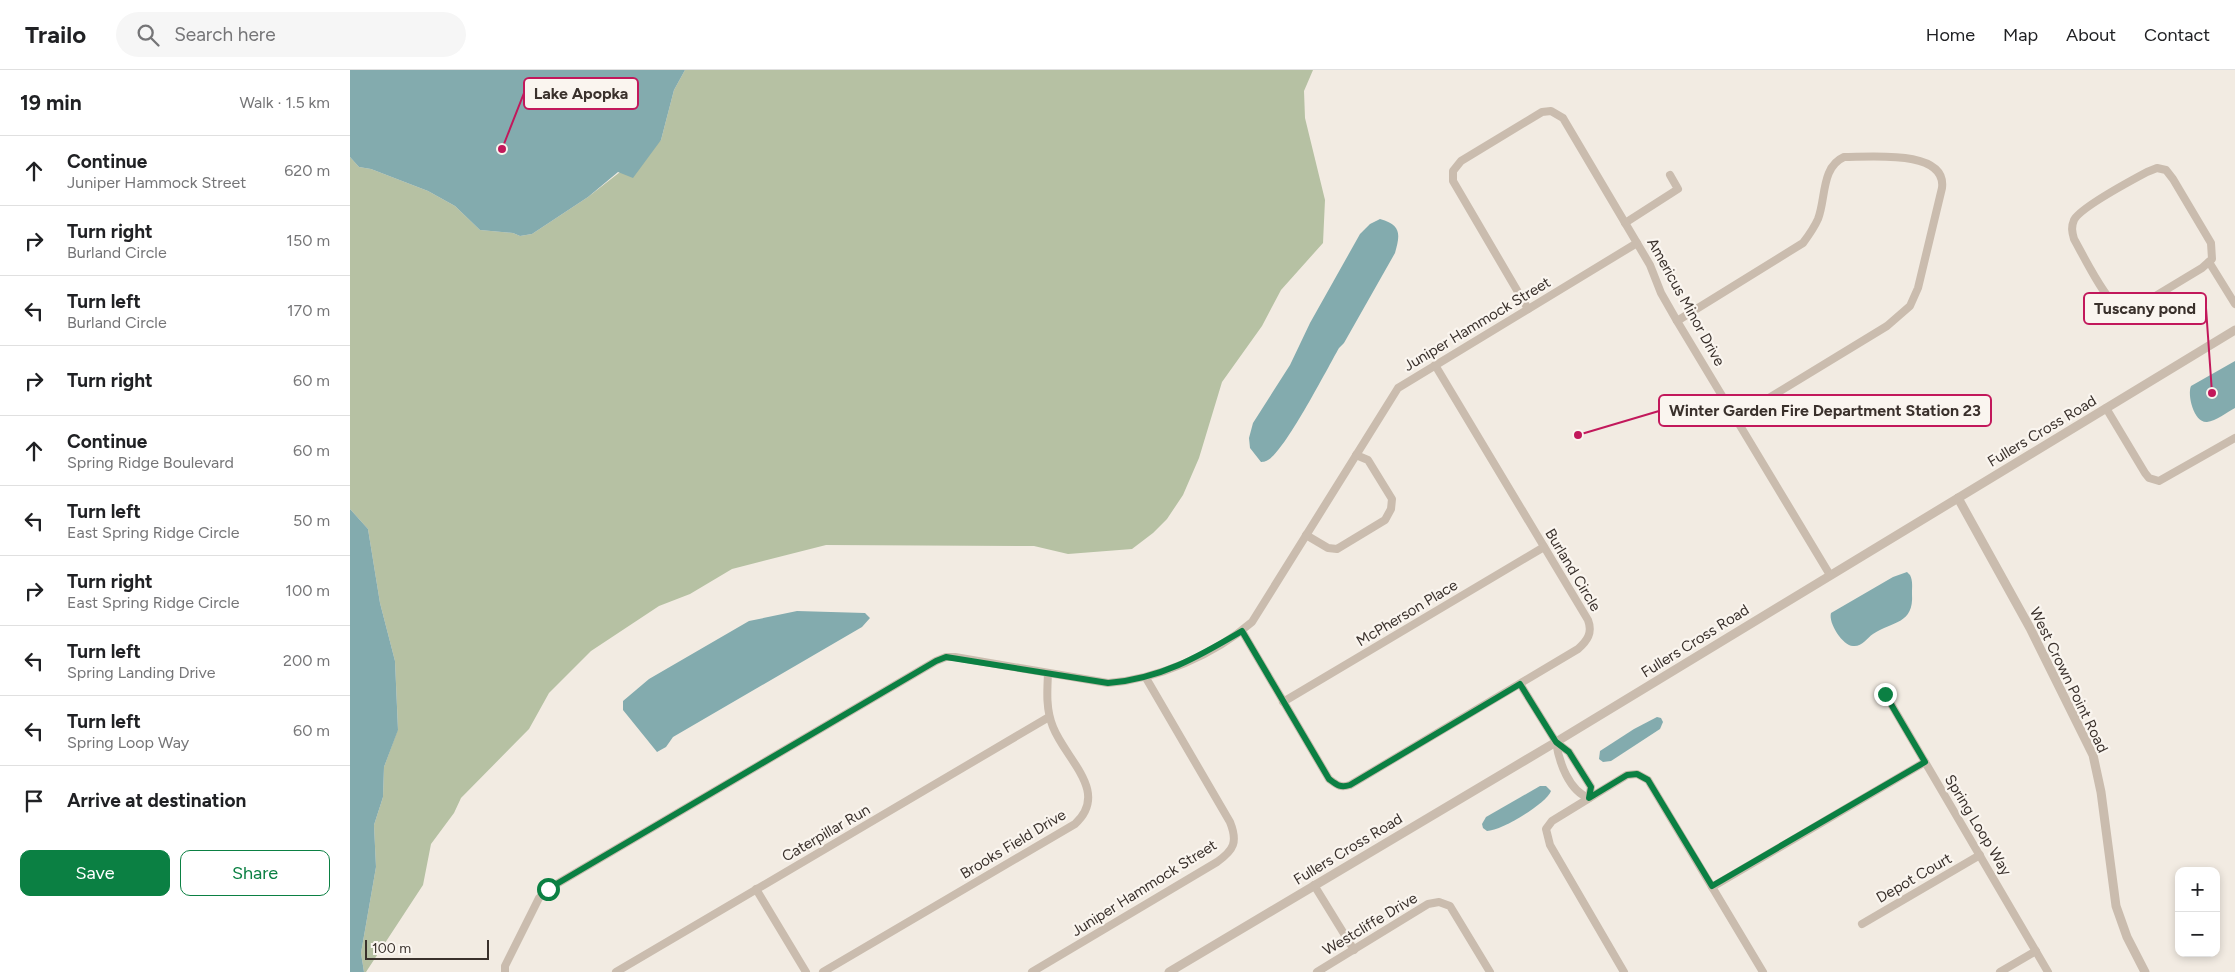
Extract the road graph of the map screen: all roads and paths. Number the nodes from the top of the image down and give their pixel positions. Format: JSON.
{"nodes":[{"id":1,"x":1670,"y":175,"type":"dead end"},
{"id":2,"x":1625,"y":223,"type":"junction"},
{"id":3,"x":1637,"y":243,"type":"junction"},
{"id":4,"x":2209,"y":262,"type":"junction"},
{"id":5,"x":2235,"y":304,"type":"edge"},
{"id":6,"x":1528,"y":309,"type":"junction"},
{"id":7,"x":1678,"y":321,"type":"junction"},
{"id":8,"x":2235,"y":330,"type":"edge"},
{"id":9,"x":1436,"y":365,"type":"junction"},
{"id":10,"x":2106,"y":408,"type":"junction"},
{"id":11,"x":1736,"y":418,"type":"junction"},
{"id":12,"x":2235,"y":438,"type":"edge"},
{"id":13,"x":1356,"y":454,"type":"junction"},
{"id":14,"x":1958,"y":498,"type":"junction"},
{"id":15,"x":1306,"y":535,"type":"junction"},
{"id":16,"x":1544,"y":547,"type":"junction"},
{"id":17,"x":1830,"y":575,"type":"junction"},
{"id":18,"x":1242,"y":631,"type":"junction"},
{"id":19,"x":1048,"y":674,"type":"junction"},
{"id":20,"x":1146,"y":678,"type":"junction"},
{"id":21,"x":1520,"y":684,"type":"junction"},
{"id":22,"x":1884,"y":692,"type":"dead end"},
{"id":23,"x":1283,"y":702,"type":"junction"},
{"id":24,"x":1049,"y":717,"type":"junction"},
{"id":25,"x":1556,"y":742,"type":"junction"},
{"id":26,"x":1925,"y":762,"type":"junction"},
{"id":27,"x":1589,"y":798,"type":"junction"},
{"id":28,"x":1980,"y":855,"type":"junction"},
{"id":29,"x":1314,"y":885,"type":"junction"},
{"id":30,"x":1712,"y":886,"type":"junction"},
{"id":31,"x":756,"y":889,"type":"junction"},
{"id":32,"x":1862,"y":924,"type":"dead end"},
{"id":33,"x":1354,"y":950,"type":"junction"},
{"id":34,"x":2036,"y":951,"type":"junction"},
{"id":35,"x":505,"y":972,"type":"edge"},
{"id":36,"x":616,"y":972,"type":"edge"},
{"id":37,"x":806,"y":972,"type":"edge"},
{"id":38,"x":824,"y":972,"type":"edge"},
{"id":39,"x":1032,"y":972,"type":"edge"},
{"id":40,"x":1168,"y":972,"type":"edge"},
{"id":41,"x":1317,"y":972,"type":"edge"},
{"id":42,"x":1490,"y":972,"type":"edge"},
{"id":43,"x":1624,"y":972,"type":"edge"},
{"id":44,"x":1763,"y":972,"type":"edge"},
{"id":45,"x":2000,"y":972,"type":"edge"},
{"id":46,"x":2048,"y":972,"type":"edge"},
{"id":47,"x":2145,"y":972,"type":"edge"}],
"edges":[{"from":1,"to":2,"type":"street"},
{"from":2,"to":3,"type":"street","name":"Americus Minor Drive"},
{"from":2,"to":6,"type":"street","name":"Americus Minor Drive"},
{"from":3,"to":6,"type":"street","name":"Juniper Hammock Street"},
{"from":3,"to":7,"type":"street","name":"Americus Minor Drive"},
{"from":4,"to":4,"type":"street"},
{"from":4,"to":5,"type":"street"},
{"from":6,"to":9,"type":"street","name":"Juniper Hammock Street"},
{"from":7,"to":11,"type":"street","name":"Americus Minor Drive"},
{"from":7,"to":11,"type":"street"},
{"from":8,"to":10,"type":"street","name":"Fullers Cross Road"},
{"from":9,"to":13,"type":"street","name":"Juniper Hammock Street"},
{"from":9,"to":16,"type":"street","name":"Burland Circle"},
{"from":10,"to":12,"type":"street"},
{"from":10,"to":14,"type":"street","name":"Fullers Cross Road"},
{"from":11,"to":17,"type":"street","name":"Americus Minor Drive"},
{"from":13,"to":15,"type":"street","name":"Juniper Hammock Street"},
{"from":13,"to":15,"type":"street"},
{"from":14,"to":17,"type":"street","name":"Fullers Cross Road"},
{"from":14,"to":47,"type":"street","name":"West Crown Point Road"},
{"from":15,"to":18,"type":"street","name":"Juniper Hammock Street"},
{"from":16,"to":21,"type":"street","name":"Burland Circle"},
{"from":16,"to":23,"type":"street","name":"McPherson Place"},
{"from":17,"to":25,"type":"street","name":"Fullers Cross Road"},
{"from":18,"to":20,"type":"street","name":"Juniper Hammock Street"},
{"from":18,"to":23,"type":"street","name":"Burland Circle"},
{"from":19,"to":20,"type":"street","name":"Juniper Hammock Street"},
{"from":19,"to":24,"type":"street","name":"Brooks Field Drive"},
{"from":19,"to":35,"type":"street","name":"Juniper Hammock Street"},
{"from":20,"to":39,"type":"street","name":"Juniper Hammock Street"},
{"from":21,"to":23,"type":"street","name":"Burland Circle"},
{"from":21,"to":25,"type":"street"},
{"from":22,"to":26,"type":"street","name":"Spring Loop Way"},
{"from":24,"to":31,"type":"street","name":"Caterpillar Run"},
{"from":24,"to":38,"type":"street","name":"Brooks Field Drive"},
{"from":25,"to":27,"type":"street"},
{"from":25,"to":27,"type":"street"},
{"from":25,"to":29,"type":"street","name":"Fullers Cross Road"},
{"from":26,"to":28,"type":"street","name":"Spring Loop Way"},
{"from":26,"to":30,"type":"street"},
{"from":27,"to":30,"type":"street"},
{"from":27,"to":43,"type":"street"},
{"from":28,"to":32,"type":"street","name":"Depot Court"},
{"from":28,"to":34,"type":"street","name":"Spring Loop Way"},
{"from":29,"to":33,"type":"street"},
{"from":29,"to":40,"type":"street","name":"Fullers Cross Road"},
{"from":30,"to":44,"type":"street"},
{"from":31,"to":36,"type":"street","name":"Caterpillar Run"},
{"from":31,"to":37,"type":"street"},
{"from":33,"to":41,"type":"street","name":"Westcliffe Drive"},
{"from":33,"to":42,"type":"street","name":"Westcliffe Drive"},
{"from":34,"to":45,"type":"street"},
{"from":34,"to":46,"type":"street","name":"Spring Loop Way"}]}
